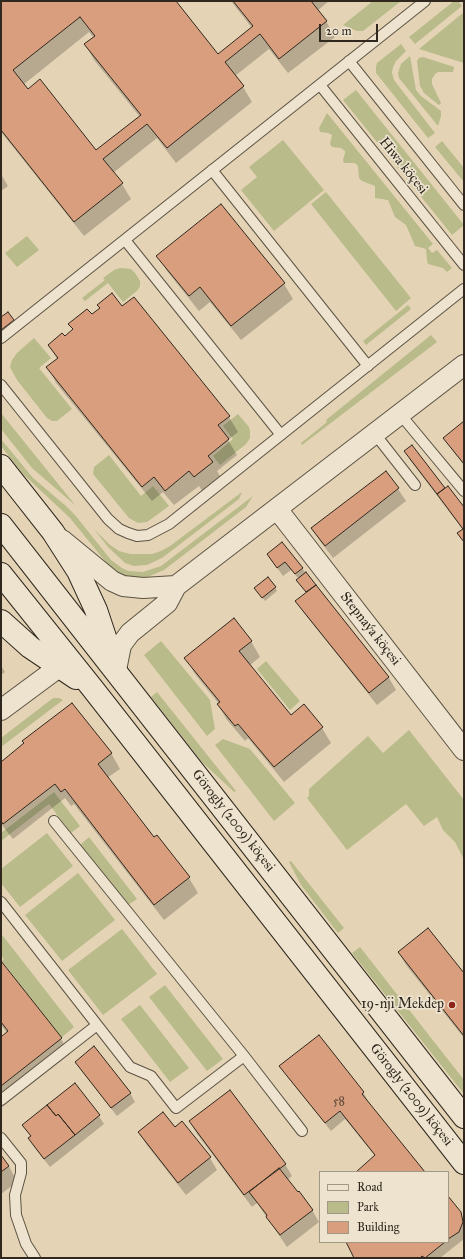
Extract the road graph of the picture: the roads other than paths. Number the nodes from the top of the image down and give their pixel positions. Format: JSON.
{"nodes":[{"id":1,"x":425,"y":1,"type":"edge"},
{"id":2,"x":349,"y":61,"type":"junction"},
{"id":3,"x":320,"y":85,"type":"junction"},
{"id":4,"x":212,"y":170,"type":"junction"},
{"id":5,"x":464,"y":205,"type":"edge"},
{"id":6,"x":125,"y":240,"type":"junction"},
{"id":7,"x":464,"y":265,"type":"edge"},
{"id":8,"x":464,"y":289,"type":"edge"},
{"id":9,"x":1,"y":338,"type":"edge"},
{"id":10,"x":464,"y":365,"type":"edge"},
{"id":11,"x":368,"y":366,"type":"junction"},
{"id":12,"x":1,"y":385,"type":"edge"},
{"id":13,"x":400,"y":414,"type":"junction"},
{"id":14,"x":375,"y":434,"type":"junction"},
{"id":15,"x":281,"y":435,"type":"junction"},
{"id":16,"x":1,"y":466,"type":"edge"},
{"id":17,"x":415,"y":485,"type":"dead end"},
{"id":18,"x":464,"y":491,"type":"edge"},
{"id":19,"x":277,"y":508,"type":"junction"},
{"id":20,"x":1,"y":525,"type":"edge"},
{"id":21,"x":53,"y":532,"type":"junction"},
{"id":22,"x":1,"y":574,"type":"edge"},
{"id":23,"x":176,"y":586,"type":"junction"},
{"id":24,"x":1,"y":621,"type":"edge"},
{"id":25,"x":59,"y":667,"type":"junction"},
{"id":26,"x":116,"y":670,"type":"junction"},
{"id":27,"x":93,"y":689,"type":"junction"},
{"id":28,"x":1,"y":710,"type":"edge"},
{"id":29,"x":464,"y":750,"type":"edge"},
{"id":30,"x":54,"y":821,"type":"dead end"},
{"id":31,"x":1,"y":902,"type":"edge"},
{"id":32,"x":97,"y":1025,"type":"junction"},
{"id":33,"x":244,"y":1056,"type":"junction"},
{"id":34,"x":1,"y":1100,"type":"edge"},
{"id":35,"x":464,"y":1117,"type":"edge"},
{"id":36,"x":302,"y":1130,"type":"dead end"},
{"id":37,"x":1,"y":1138,"type":"edge"},
{"id":38,"x":464,"y":1163,"type":"edge"},
{"id":39,"x":35,"y":1258,"type":"edge"}],
"edges":[{"from":1,"to":2,"type":"lane"},
{"from":2,"to":3,"type":"lane"},
{"from":2,"to":5,"type":"lane"},
{"from":3,"to":4,"type":"lane"},
{"from":3,"to":7,"type":"lane","name":"Hiwa köçesi"},
{"from":4,"to":6,"type":"lane"},
{"from":4,"to":11,"type":"lane"},
{"from":6,"to":9,"type":"lane"},
{"from":6,"to":15,"type":"lane"},
{"from":8,"to":11,"type":"lane"},
{"from":10,"to":13,"type":"street"},
{"from":11,"to":15,"type":"lane"},
{"from":12,"to":15,"type":"lane"},
{"from":13,"to":14,"type":"street"},
{"from":13,"to":18,"type":"lane"},
{"from":14,"to":17,"type":"lane"},
{"from":14,"to":19,"type":"street"},
{"from":16,"to":21,"type":"main road"},
{"from":19,"to":23,"type":"street"},
{"from":19,"to":29,"type":"street","name":"Stepnaýa köçesi"},
{"from":20,"to":26,"type":"main road","name":"Görogly (2009) köçesi"},
{"from":21,"to":23,"type":"street"},
{"from":21,"to":26,"type":"main road"},
{"from":22,"to":27,"type":"main road","name":"Görogly (2009) köçesi"},
{"from":23,"to":26,"type":"street"},
{"from":24,"to":25,"type":"main road"},
{"from":25,"to":27,"type":"main road"},
{"from":25,"to":28,"type":"street"},
{"from":26,"to":35,"type":"main road","name":"Görogly (2009) köçesi"},
{"from":27,"to":38,"type":"main road","name":"Görogly (2009) köçesi"},
{"from":30,"to":33,"type":"lane"},
{"from":31,"to":32,"type":"lane"},
{"from":32,"to":33,"type":"lane"},
{"from":32,"to":34,"type":"lane"},
{"from":33,"to":36,"type":"lane"},
{"from":37,"to":39,"type":"lane"}]}
